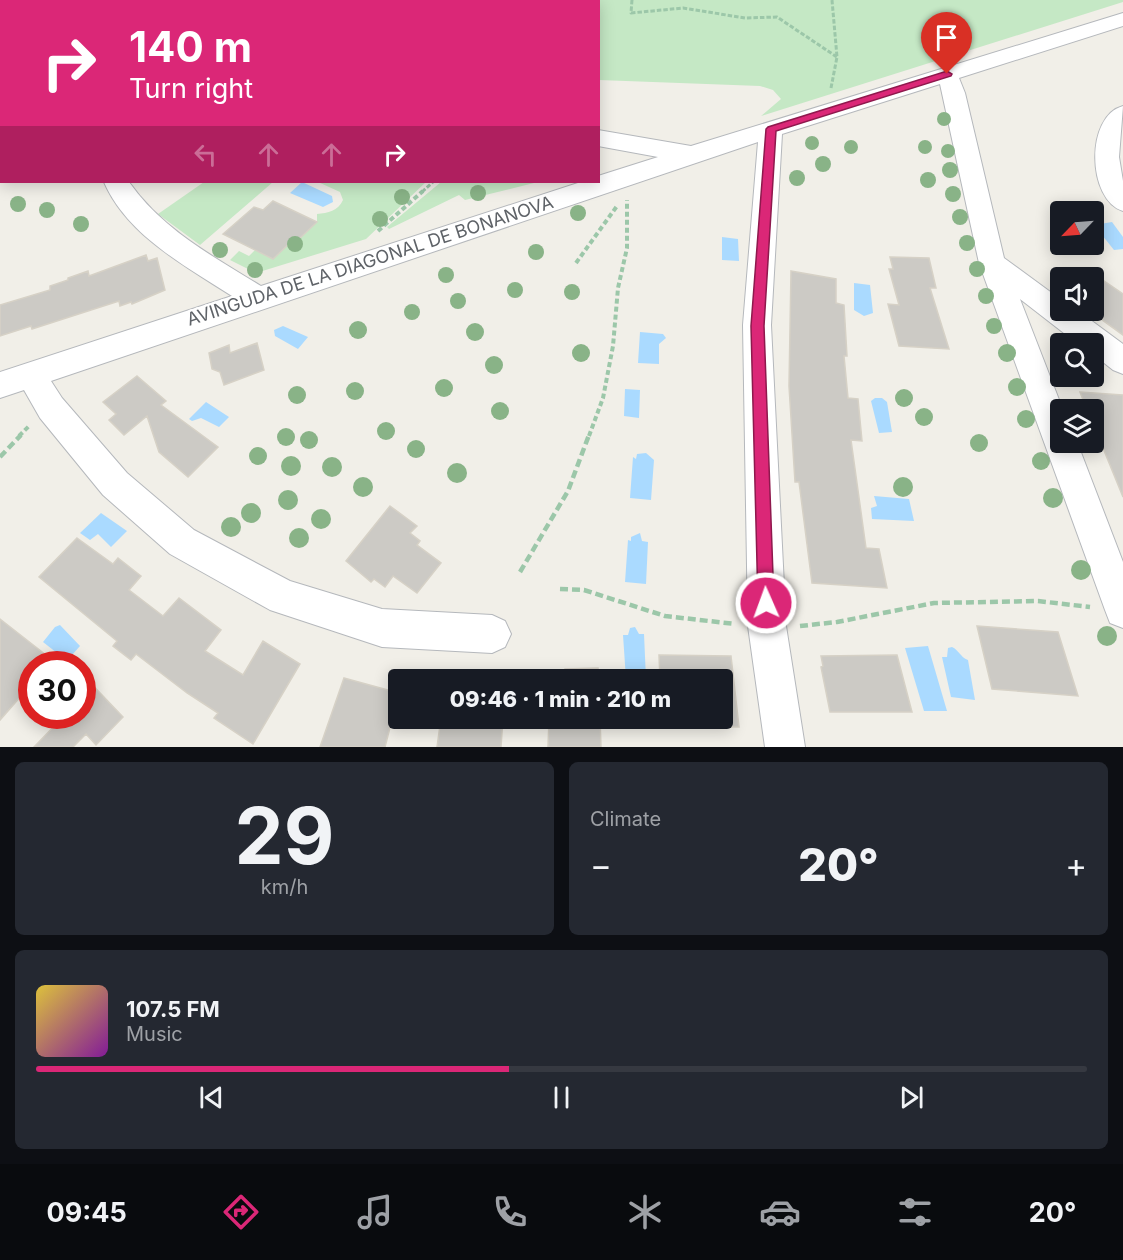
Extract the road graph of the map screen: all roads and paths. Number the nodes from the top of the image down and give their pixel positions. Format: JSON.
{"nodes":[{"id":1,"x":632,"y":0,"type":"edge"},
{"id":2,"x":832,"y":0,"type":"edge"},
{"id":3,"x":1123,"y":19,"type":"edge"},
{"id":4,"x":837,"y":57,"type":"junction"},
{"id":5,"x":947,"y":74,"type":"junction"},
{"id":6,"x":830,"y":98,"type":"dead end"},
{"id":7,"x":1123,"y":113,"type":"edge"},
{"id":8,"x":771,"y":129,"type":"junction"},
{"id":9,"x":600,"y":138,"type":"edge"},
{"id":10,"x":692,"y":155,"type":"junction"},
{"id":11,"x":117,"y":183,"type":"edge"},
{"id":12,"x":432,"y":183,"type":"edge"},
{"id":13,"x":1123,"y":202,"type":"edge"},
{"id":14,"x":376,"y":233,"type":"dead end"},
{"id":15,"x":576,"y":263,"type":"dead end"},
{"id":16,"x":992,"y":263,"type":"junction"},
{"id":17,"x":258,"y":298,"type":"junction"},
{"id":18,"x":1123,"y":361,"type":"edge"},
{"id":19,"x":15,"y":380,"type":"edge"},
{"id":20,"x":1050,"y":413,"type":"edge"},
{"id":21,"x":36,"y":417,"type":"dead end"},
{"id":22,"x":1064,"y":453,"type":"edge"},
{"id":23,"x":0,"y":457,"type":"edge"},
{"id":24,"x":520,"y":572,"type":"dead end"},
{"id":25,"x":560,"y":589,"type":"dead end"},
{"id":26,"x":1108,"y":609,"type":"edge"},
{"id":27,"x":740,"y":624,"type":"dead end"},
{"id":28,"x":795,"y":626,"type":"dead end"},
{"id":29,"x":492,"y":634,"type":"dead end"},
{"id":30,"x":785,"y":747,"type":"edge"}],
"edges":[{"from":1,"to":4,"type":"path"},
{"from":2,"to":4,"type":"path"},
{"from":3,"to":5,"type":"street","name":"AVINGUDA DE LA DIAGONAL DE BONANOVA"},
{"from":4,"to":6,"type":"path"},
{"from":5,"to":8,"type":"street","name":"AVINGUDA DE LA DIAGONAL DE BONANOVA"},
{"from":5,"to":16,"type":"street"},
{"from":7,"to":13,"type":"street"},
{"from":8,"to":10,"type":"street","name":"AVINGUDA DE LA DIAGONAL DE BONANOVA"},
{"from":8,"to":30,"type":"street"},
{"from":9,"to":10,"type":"street"},
{"from":10,"to":17,"type":"street","name":"AVINGUDA DE LA DIAGONAL DE BONANOVA"},
{"from":11,"to":17,"type":"street"},
{"from":12,"to":14,"type":"path"},
{"from":15,"to":24,"type":"path"},
{"from":16,"to":18,"type":"street"},
{"from":16,"to":20,"type":"street"},
{"from":17,"to":19,"type":"street","name":"AVINGUDA DE LA DIAGONAL DE BONANOVA"},
{"from":19,"to":29,"type":"street"},
{"from":21,"to":23,"type":"path"},
{"from":22,"to":26,"type":"street"},
{"from":25,"to":27,"type":"path"},
{"from":26,"to":28,"type":"path"}]}
